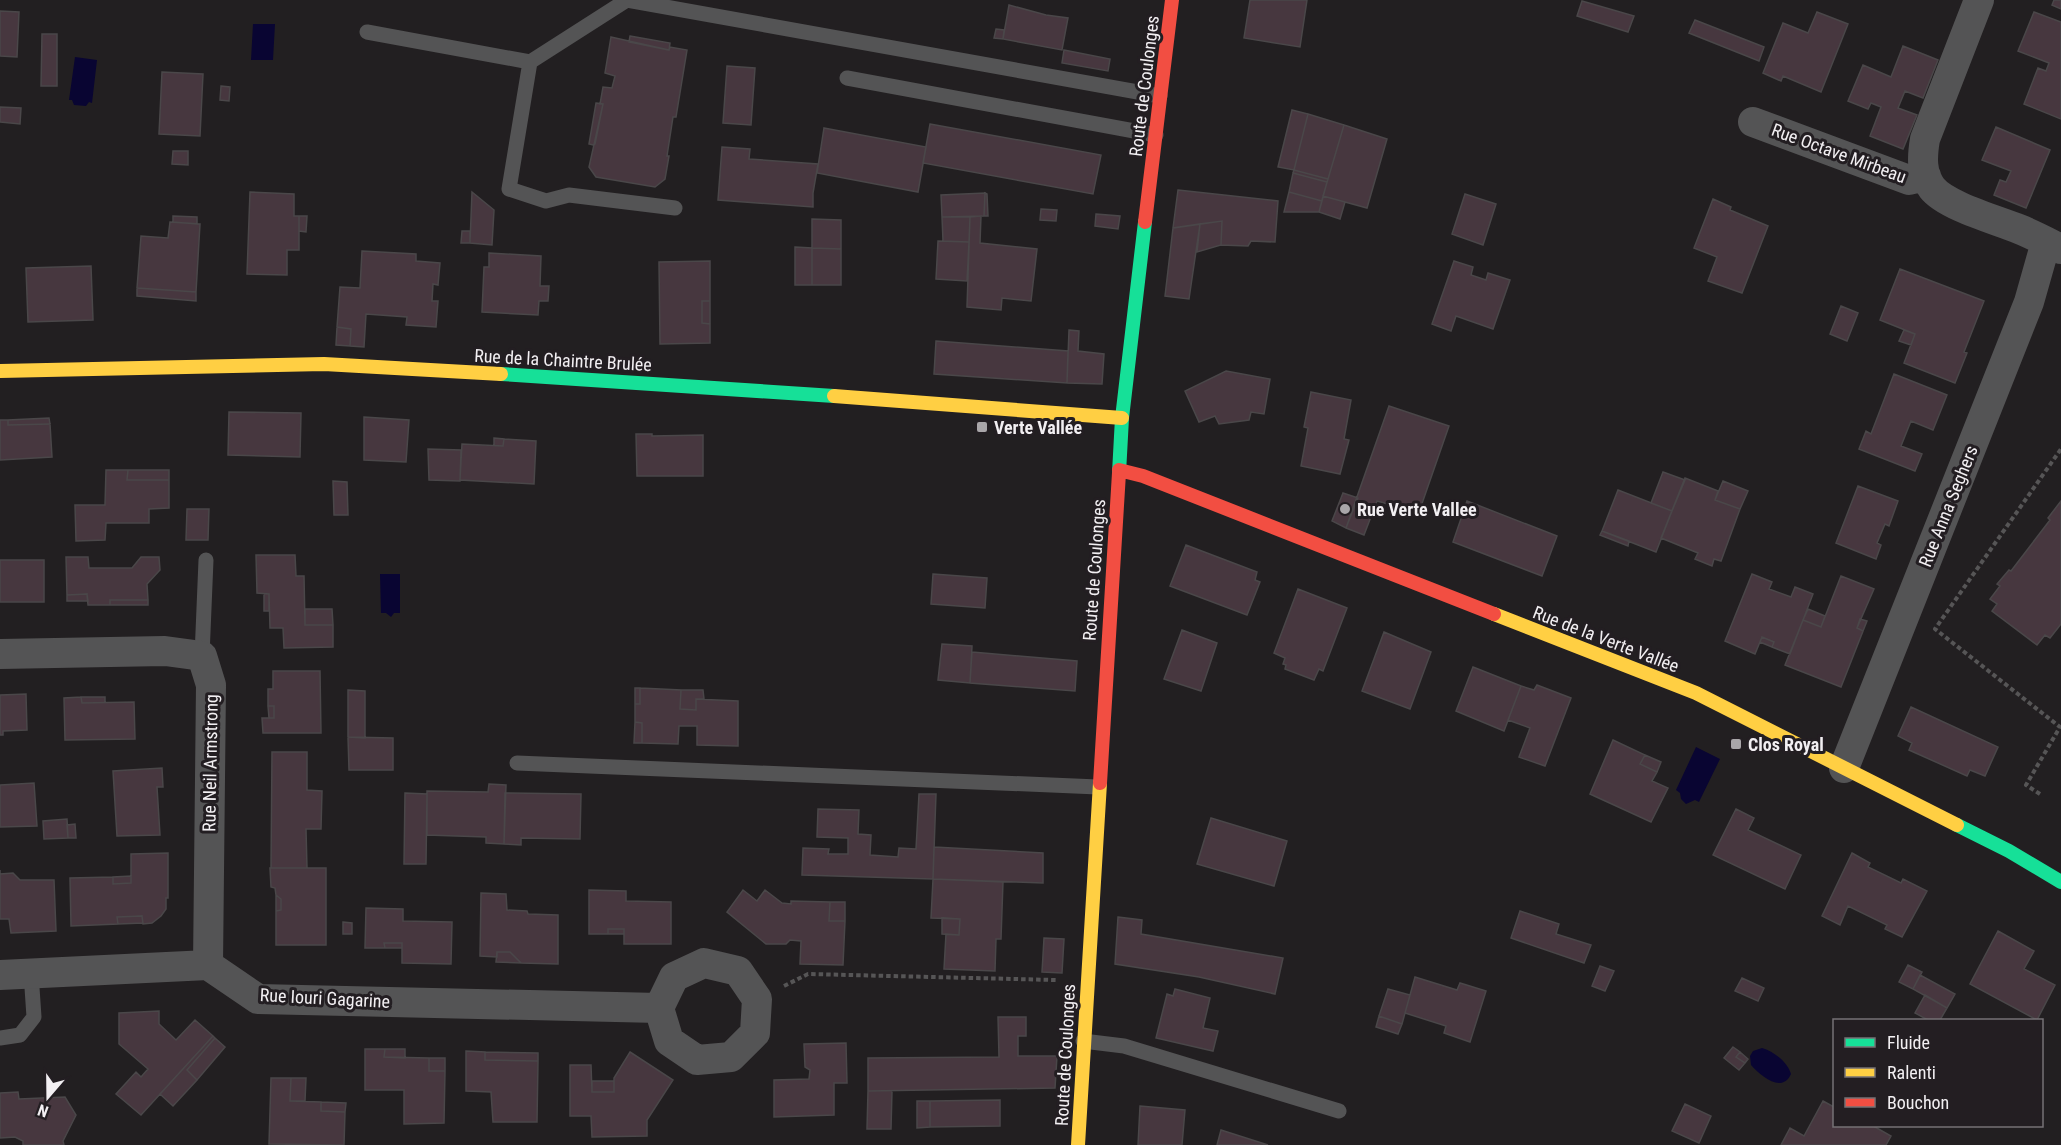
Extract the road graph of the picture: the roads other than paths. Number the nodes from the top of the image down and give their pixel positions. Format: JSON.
{"nodes":[{"id":1,"x":1172,"y":0,"type":"edge"},
{"id":2,"x":1979,"y":0,"type":"edge"},
{"id":3,"x":367,"y":32,"type":"dead end"},
{"id":4,"x":530,"y":62,"type":"junction"},
{"id":5,"x":847,"y":78,"type":"dead end"},
{"id":6,"x":1160,"y":96,"type":"junction"},
{"id":7,"x":1753,"y":122,"type":"dead end"},
{"id":8,"x":1156,"y":135,"type":"junction"},
{"id":9,"x":1926,"y":176,"type":"junction"},
{"id":10,"x":675,"y":208,"type":"dead end"},
{"id":11,"x":2054,"y":245,"type":"edge"},
{"id":12,"x":0,"y":371,"type":"edge"},
{"id":13,"x":1122,"y":418,"type":"junction"},
{"id":14,"x":1119,"y":470,"type":"junction"},
{"id":15,"x":206,"y":560,"type":"dead end"},
{"id":16,"x":0,"y":654,"type":"edge"},
{"id":17,"x":202,"y":656,"type":"junction"},
{"id":18,"x":518,"y":763,"type":"dead end"},
{"id":19,"x":1844,"y":768,"type":"junction"},
{"id":20,"x":1098,"y":788,"type":"junction"},
{"id":21,"x":2061,"y":882,"type":"edge"},
{"id":22,"x":208,"y":965,"type":"junction"},
{"id":23,"x":31,"y":973,"type":"junction"},
{"id":24,"x":0,"y":975,"type":"edge"},
{"id":25,"x":659,"y":1008,"type":"junction"},
{"id":26,"x":0,"y":1038,"type":"edge"},
{"id":27,"x":1083,"y":1041,"type":"junction"},
{"id":28,"x":1339,"y":1111,"type":"dead end"},
{"id":29,"x":1078,"y":1145,"type":"edge"}],
"edges":[{"from":1,"to":6,"type":"street","name":"Route de Coulonges"},
{"from":2,"to":9,"type":"street"},
{"from":3,"to":4,"type":"lane"},
{"from":4,"to":6,"type":"lane"},
{"from":4,"to":10,"type":"lane"},
{"from":5,"to":8,"type":"lane"},
{"from":6,"to":8,"type":"street","name":"Route de Coulonges"},
{"from":7,"to":9,"type":"street","name":"Rue Octave Mirbeau"},
{"from":8,"to":13,"type":"street","name":"Route de Coulonges"},
{"from":9,"to":11,"type":"street"},
{"from":11,"to":19,"type":"street","name":"Rue Anna Seghers"},
{"from":12,"to":13,"type":"street","name":"Rue de la Chaintre Brulée"},
{"from":13,"to":14,"type":"street","name":"Route de Coulonges"},
{"from":14,"to":19,"type":"street","name":"Rue de la Verte Vallée"},
{"from":14,"to":20,"type":"street","name":"Route de Coulonges"},
{"from":15,"to":17,"type":"lane"},
{"from":16,"to":17,"type":"street"},
{"from":17,"to":22,"type":"street","name":"Rue Neil Armstrong"},
{"from":18,"to":20,"type":"lane"},
{"from":19,"to":21,"type":"street","name":"Rue de la Verte Vallée"},
{"from":20,"to":27,"type":"street","name":"Route de Coulonges"},
{"from":22,"to":23,"type":"street"},
{"from":22,"to":25,"type":"street","name":"Rue Iouri Gagarine"},
{"from":23,"to":24,"type":"street"},
{"from":23,"to":26,"type":"lane"},
{"from":25,"to":25,"type":"street"},
{"from":27,"to":28,"type":"lane"},
{"from":27,"to":29,"type":"street","name":"Route de Coulonges"}]}
